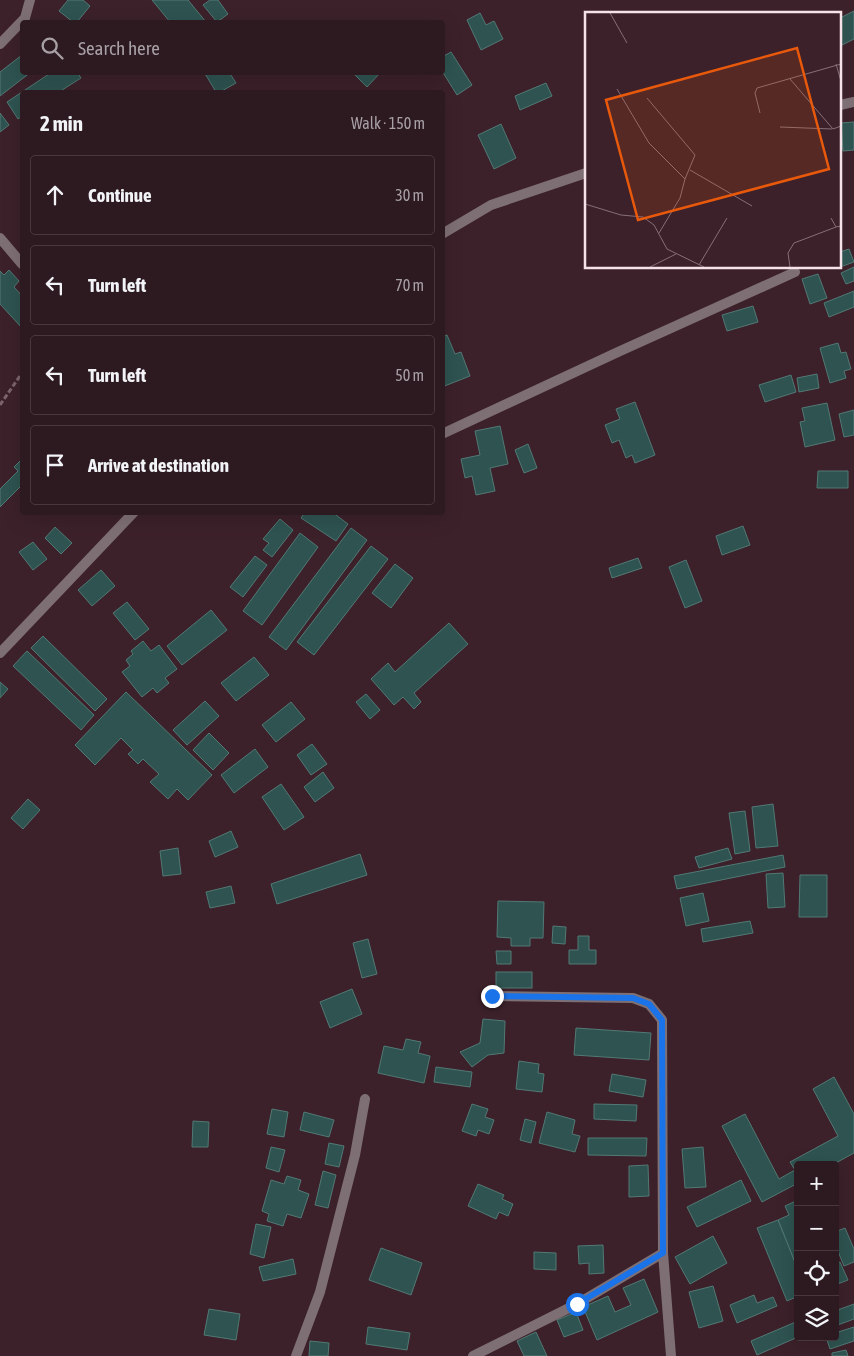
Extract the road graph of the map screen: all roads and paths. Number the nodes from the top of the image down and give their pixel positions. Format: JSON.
{"nodes":[{"id":1,"x":30,"y":0,"type":"edge"},
{"id":2,"x":23,"y":20,"type":"edge"},
{"id":3,"x":20,"y":23,"type":"edge"},
{"id":4,"x":0,"y":44,"type":"edge"},
{"id":5,"x":585,"y":173,"type":"edge"},
{"id":6,"x":445,"y":232,"type":"edge"},
{"id":7,"x":0,"y":238,"type":"edge"},
{"id":8,"x":20,"y":262,"type":"edge"},
{"id":9,"x":795,"y":272,"type":"dead end"},
{"id":10,"x":20,"y":376,"type":"edge"},
{"id":11,"x":0,"y":405,"type":"edge"},
{"id":12,"x":445,"y":433,"type":"edge"},
{"id":13,"x":131,"y":515,"type":"edge"},
{"id":14,"x":0,"y":653,"type":"edge"},
{"id":15,"x":492,"y":996,"type":"dead end"},
{"id":16,"x":365,"y":1099,"type":"dead end"},
{"id":17,"x":663,"y":1253,"type":"junction"},
{"id":18,"x":296,"y":1356,"type":"edge"},
{"id":19,"x":473,"y":1356,"type":"edge"},
{"id":20,"x":671,"y":1356,"type":"edge"}],
"edges":[{"from":1,"to":2,"type":"street"},
{"from":3,"to":4,"type":"street"},
{"from":5,"to":6,"type":"street"},
{"from":7,"to":8,"type":"street"},
{"from":9,"to":12,"type":"street"},
{"from":10,"to":11,"type":"path"},
{"from":13,"to":14,"type":"street"},
{"from":15,"to":17,"type":"street"},
{"from":16,"to":18,"type":"street"},
{"from":17,"to":19,"type":"street"},
{"from":17,"to":20,"type":"street"}]}
